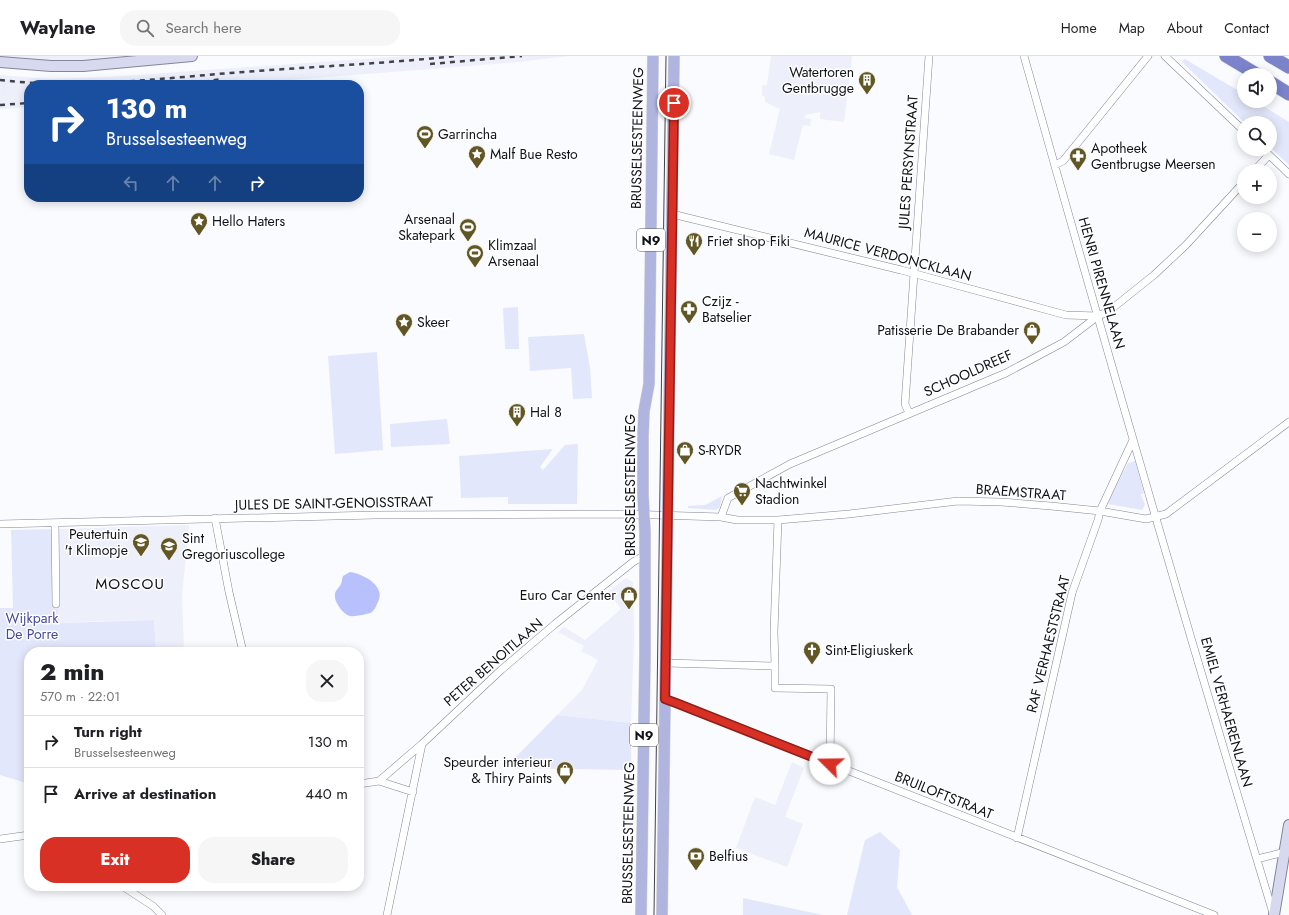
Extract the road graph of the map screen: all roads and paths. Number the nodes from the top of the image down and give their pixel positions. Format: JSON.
{"nodes":[{"id":1,"x":192,"y":56,"type":"edge"},
{"id":2,"x":653,"y":56,"type":"edge"},
{"id":3,"x":674,"y":56,"type":"edge"},
{"id":4,"x":929,"y":56,"type":"edge"},
{"id":5,"x":1024,"y":56,"type":"edge"},
{"id":6,"x":1148,"y":56,"type":"edge"},
{"id":7,"x":1165,"y":56,"type":"edge"},
{"id":8,"x":1226,"y":56,"type":"edge"},
{"id":9,"x":1270,"y":56,"type":"edge"},
{"id":10,"x":0,"y":62,"type":"edge"},
{"id":11,"x":1289,"y":67,"type":"edge"},
{"id":12,"x":1246,"y":68,"type":"edge"},
{"id":13,"x":1277,"y":86,"type":"edge"},
{"id":14,"x":1289,"y":94,"type":"edge"},
{"id":15,"x":1237,"y":124,"type":"edge"},
{"id":16,"x":1268,"y":156,"type":"edge"},
{"id":17,"x":1270,"y":156,"type":"edge"},
{"id":18,"x":1261,"y":164,"type":"edge"},
{"id":19,"x":1055,"y":165,"type":"junction"},
{"id":20,"x":1289,"y":174,"type":"edge"},
{"id":21,"x":1237,"y":190,"type":"edge"},
{"id":22,"x":672,"y":214,"type":"junction"},
{"id":23,"x":913,"y":273,"type":"junction"},
{"id":24,"x":1098,"y":316,"type":"junction"},
{"id":25,"x":909,"y":412,"type":"junction"},
{"id":26,"x":1289,"y":422,"type":"edge"},
{"id":27,"x":1133,"y":440,"type":"junction"},
{"id":28,"x":1100,"y":511,"type":"junction"},
{"id":29,"x":643,"y":514,"type":"junction"},
{"id":30,"x":668,"y":514,"type":"junction"},
{"id":31,"x":1157,"y":516,"type":"junction"},
{"id":32,"x":721,"y":517,"type":"junction"},
{"id":33,"x":215,"y":518,"type":"junction"},
{"id":34,"x":778,"y":520,"type":"junction"},
{"id":35,"x":55,"y":523,"type":"junction"},
{"id":36,"x":0,"y":524,"type":"edge"},
{"id":37,"x":645,"y":556,"type":"junction"},
{"id":38,"x":56,"y":604,"type":"dead end"},
{"id":39,"x":242,"y":647,"type":"edge"},
{"id":40,"x":666,"y":663,"type":"junction"},
{"id":41,"x":775,"y":666,"type":"junction"},
{"id":42,"x":665,"y":699,"type":"junction"},
{"id":43,"x":422,"y":744,"type":"junction"},
{"id":44,"x":830,"y":764,"type":"junction"},
{"id":45,"x":379,"y":781,"type":"junction"},
{"id":46,"x":364,"y":783,"type":"edge"},
{"id":47,"x":412,"y":792,"type":"junction"},
{"id":48,"x":1289,"y":825,"type":"edge"},
{"id":49,"x":24,"y":836,"type":"edge"},
{"id":50,"x":1017,"y":838,"type":"junction"},
{"id":51,"x":0,"y":839,"type":"edge"},
{"id":52,"x":1285,"y":852,"type":"junction"},
{"id":53,"x":1257,"y":859,"type":"junction"},
{"id":54,"x":130,"y":891,"type":"edge"},
{"id":55,"x":162,"y":915,"type":"edge"},
{"id":56,"x":387,"y":915,"type":"edge"},
{"id":57,"x":641,"y":915,"type":"edge"},
{"id":58,"x":662,"y":915,"type":"edge"},
{"id":59,"x":1214,"y":915,"type":"edge"},
{"id":60,"x":1274,"y":915,"type":"edge"}],
"edges":[{"from":1,"to":10,"type":"street"},
{"from":2,"to":29,"type":"main road","name":"BRUSSELSESTEENWEG","number":"N9"},
{"from":3,"to":22,"type":"main road","number":"N9"},
{"from":4,"to":23,"type":"street","name":"JULES PERSYNSTRAAT"},
{"from":5,"to":19,"type":"street","name":"HENRI PIRENNELAAN"},
{"from":6,"to":19,"type":"street"},
{"from":7,"to":15,"type":"street"},
{"from":8,"to":12,"type":"highway"},
{"from":9,"to":11,"type":"highway"},
{"from":13,"to":14,"type":"highway"},
{"from":16,"to":18,"type":"street"},
{"from":17,"to":20,"type":"street"},
{"from":19,"to":24,"type":"street","name":"HENRI PIRENNELAAN"},
{"from":21,"to":24,"type":"street","name":"SCHOOLDREEF"},
{"from":22,"to":23,"type":"street","name":"MAURICE VERDONCKLAAN"},
{"from":22,"to":30,"type":"main road","number":"N9"},
{"from":23,"to":24,"type":"street","name":"MAURICE VERDONCKLAAN"},
{"from":23,"to":25,"type":"street","name":"JULES PERSYNSTRAAT"},
{"from":24,"to":25,"type":"street","name":"SCHOOLDREEF"},
{"from":24,"to":27,"type":"street","name":"HENRI PIRENNELAAN"},
{"from":25,"to":32,"type":"street","name":"SCHOOLDREEF"},
{"from":26,"to":31,"type":"street","name":"BRAEMSTRAAT"},
{"from":27,"to":28,"type":"street","name":"RAF VERHAESTSTRAAT"},
{"from":27,"to":31,"type":"street","name":"HENRI PIRENNELAAN"},
{"from":28,"to":31,"type":"street","name":"BRAEMSTRAAT"},
{"from":28,"to":34,"type":"street","name":"BRAEMSTRAAT"},
{"from":28,"to":50,"type":"street","name":"RAF VERHAESTSTRAAT"},
{"from":29,"to":30,"type":"street","name":"JULES DE SAINT-GENOISSTRAAT"},
{"from":29,"to":33,"type":"street","name":"JULES DE SAINT-GENOISSTRAAT"},
{"from":29,"to":37,"type":"main road","name":"BRUSSELSESTEENWEG","number":"N9"},
{"from":30,"to":32,"type":"street"},
{"from":30,"to":40,"type":"main road","number":"N9"},
{"from":31,"to":53,"type":"street","name":"EMIEL VERHAERENLAAN"},
{"from":32,"to":34,"type":"street","name":"BRAEMSTRAAT"},
{"from":33,"to":35,"type":"street","name":"JULES DE SAINT-GENOISSTRAAT"},
{"from":33,"to":39,"type":"street"},
{"from":34,"to":41,"type":"street"},
{"from":35,"to":36,"type":"street","name":"JULES DE SAINT-GENOISSTRAAT"},
{"from":35,"to":38,"type":"street"},
{"from":37,"to":43,"type":"street","name":"PETER BENOITLAAN"},
{"from":37,"to":57,"type":"main road","name":"BRUSSELSESTEENWEG","number":"N9"},
{"from":40,"to":41,"type":"street"},
{"from":40,"to":42,"type":"main road","number":"N9"},
{"from":41,"to":44,"type":"street"},
{"from":42,"to":44,"type":"street","name":"BRUILOFTSTRAAT"},
{"from":42,"to":58,"type":"main road","number":"N9"},
{"from":43,"to":45,"type":"street","name":"PETER BENOITLAAN"},
{"from":43,"to":47,"type":"street"},
{"from":44,"to":50,"type":"street","name":"BRUILOFTSTRAAT"},
{"from":45,"to":46,"type":"street"},
{"from":45,"to":47,"type":"street"},
{"from":47,"to":56,"type":"street"},
{"from":48,"to":52,"type":"street"},
{"from":49,"to":51,"type":"street"},
{"from":50,"to":59,"type":"street","name":"BRUILOFTSTRAAT"},
{"from":52,"to":53,"type":"street"},
{"from":52,"to":60,"type":"street"},
{"from":53,"to":60,"type":"street","name":"EMIEL VERHAERENLAAN"},
{"from":54,"to":55,"type":"street"}]}
